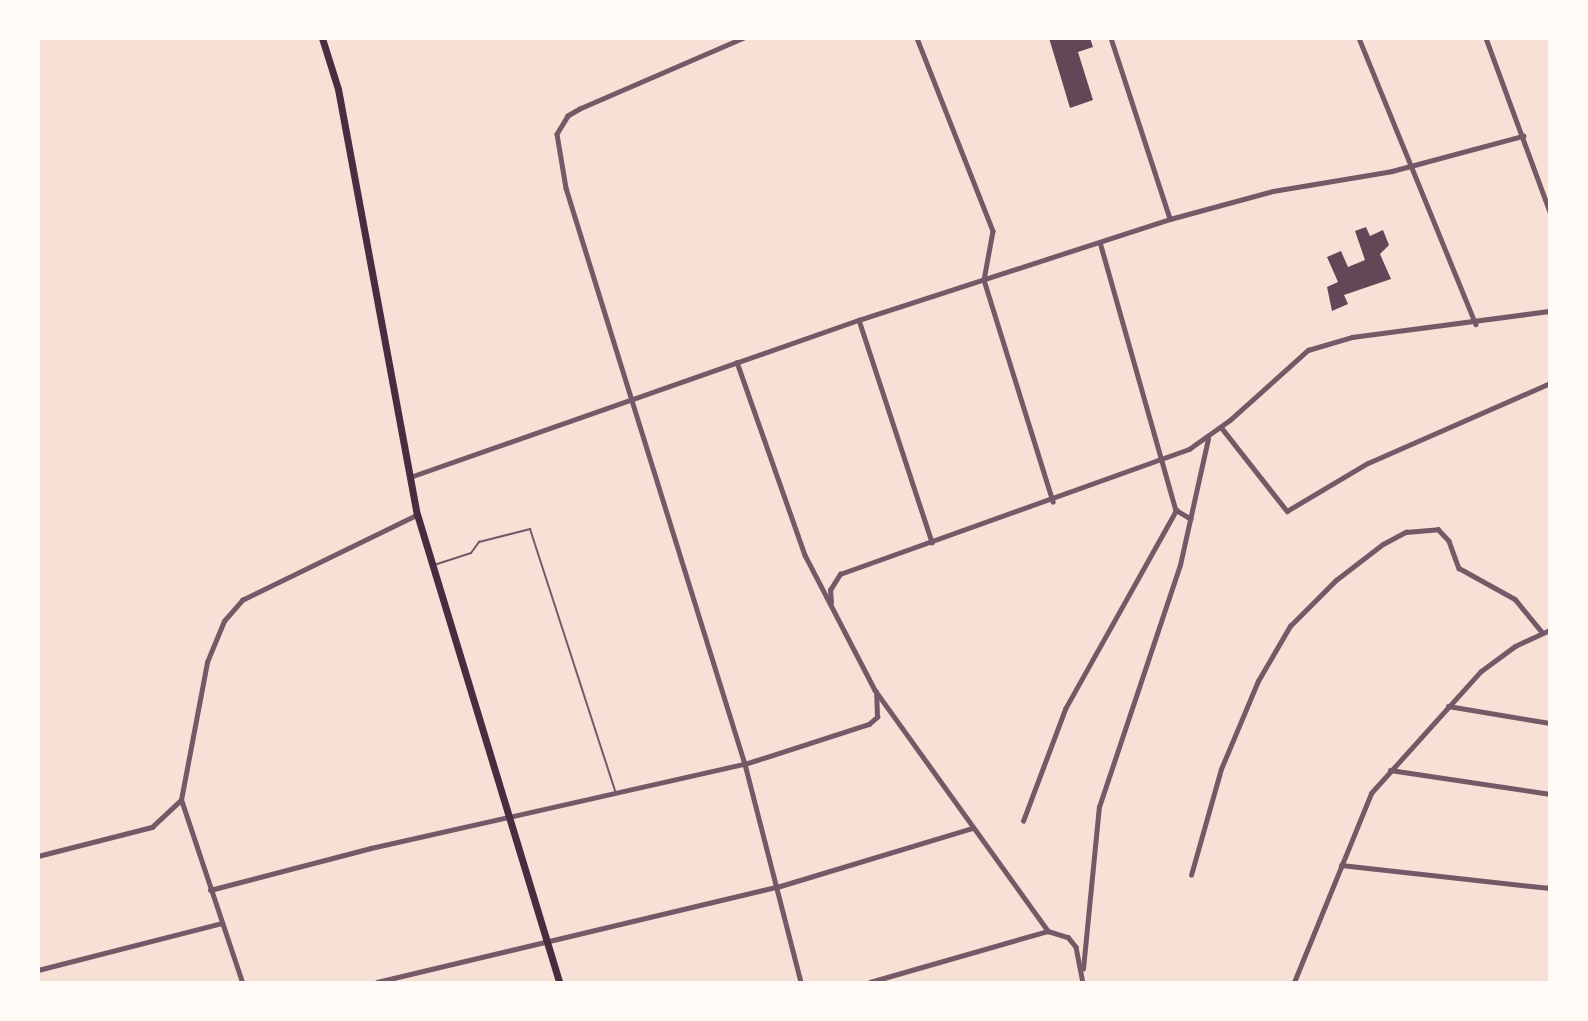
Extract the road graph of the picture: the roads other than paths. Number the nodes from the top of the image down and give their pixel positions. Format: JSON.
{"nodes":[{"id":1,"x":322,"y":38,"type":"edge"},
{"id":2,"x":744,"y":38,"type":"edge"},
{"id":3,"x":917,"y":38,"type":"edge"},
{"id":4,"x":1111,"y":38,"type":"edge"},
{"id":5,"x":1359,"y":38,"type":"edge"},
{"id":6,"x":1486,"y":38,"type":"edge"},
{"id":7,"x":1523,"y":136,"type":"junction"},
{"id":8,"x":1409,"y":166,"type":"junction"},
{"id":9,"x":1549,"y":212,"type":"edge"},
{"id":10,"x":1170,"y":219,"type":"junction"},
{"id":11,"x":1100,"y":242,"type":"junction"},
{"id":12,"x":984,"y":281,"type":"junction"},
{"id":13,"x":1549,"y":311,"type":"edge"},
{"id":14,"x":859,"y":320,"type":"junction"},
{"id":15,"x":1476,"y":324,"type":"junction"},
{"id":16,"x":737,"y":362,"type":"junction"},
{"id":17,"x":1549,"y":383,"type":"edge"},
{"id":18,"x":634,"y":397,"type":"junction"},
{"id":19,"x":1221,"y":428,"type":"junction"},
{"id":20,"x":1208,"y":438,"type":"junction"},
{"id":21,"x":1165,"y":459,"type":"junction"},
{"id":22,"x":409,"y":477,"type":"junction"},
{"id":23,"x":1053,"y":501,"type":"junction"},
{"id":24,"x":1176,"y":510,"type":"junction"},
{"id":25,"x":417,"y":514,"type":"junction"},
{"id":26,"x":1191,"y":519,"type":"junction"},
{"id":27,"x":932,"y":542,"type":"junction"},
{"id":28,"x":433,"y":565,"type":"junction"},
{"id":29,"x":831,"y":603,"type":"junction"},
{"id":30,"x":1549,"y":629,"type":"edge"},
{"id":31,"x":1542,"y":632,"type":"junction"},
{"id":32,"x":875,"y":690,"type":"junction"},
{"id":33,"x":1447,"y":706,"type":"junction"},
{"id":34,"x":1549,"y":723,"type":"edge"},
{"id":35,"x":745,"y":764,"type":"junction"},
{"id":36,"x":1389,"y":770,"type":"junction"},
{"id":37,"x":616,"y":793,"type":"junction"},
{"id":38,"x":1549,"y":794,"type":"edge"},
{"id":39,"x":181,"y":800,"type":"junction"},
{"id":40,"x":512,"y":817,"type":"junction"},
{"id":41,"x":1023,"y":821,"type":"dead end"},
{"id":42,"x":972,"y":828,"type":"junction"},
{"id":43,"x":38,"y":856,"type":"edge"},
{"id":44,"x":1340,"y":864,"type":"junction"},
{"id":45,"x":1191,"y":875,"type":"dead end"},
{"id":46,"x":777,"y":887,"type":"junction"},
{"id":47,"x":1549,"y":888,"type":"edge"},
{"id":48,"x":210,"y":890,"type":"junction"},
{"id":49,"x":222,"y":923,"type":"junction"},
{"id":50,"x":1048,"y":931,"type":"junction"},
{"id":51,"x":548,"y":940,"type":"junction"},
{"id":52,"x":38,"y":970,"type":"edge"},
{"id":53,"x":1082,"y":974,"type":"junction"},
{"id":54,"x":242,"y":982,"type":"edge"},
{"id":55,"x":377,"y":982,"type":"edge"},
{"id":56,"x":559,"y":982,"type":"edge"},
{"id":57,"x":801,"y":982,"type":"edge"},
{"id":58,"x":870,"y":982,"type":"edge"},
{"id":59,"x":1083,"y":982,"type":"edge"},
{"id":60,"x":1294,"y":982,"type":"edge"}],
"edges":[{"from":1,"to":22,"type":"main road"},
{"from":2,"to":18,"type":"street"},
{"from":3,"to":12,"type":"street"},
{"from":4,"to":10,"type":"street"},
{"from":5,"to":8,"type":"street"},
{"from":6,"to":7,"type":"street"},
{"from":7,"to":8,"type":"street"},
{"from":7,"to":9,"type":"street"},
{"from":8,"to":10,"type":"street"},
{"from":8,"to":15,"type":"street"},
{"from":10,"to":11,"type":"street"},
{"from":11,"to":12,"type":"street"},
{"from":11,"to":21,"type":"street"},
{"from":12,"to":14,"type":"street"},
{"from":12,"to":23,"type":"street"},
{"from":13,"to":15,"type":"street"},
{"from":14,"to":16,"type":"street"},
{"from":14,"to":27,"type":"street"},
{"from":15,"to":19,"type":"street"},
{"from":16,"to":18,"type":"street"},
{"from":16,"to":29,"type":"street"},
{"from":17,"to":19,"type":"street"},
{"from":18,"to":22,"type":"street"},
{"from":18,"to":35,"type":"street"},
{"from":19,"to":20,"type":"street"},
{"from":20,"to":21,"type":"street"},
{"from":20,"to":26,"type":"street"},
{"from":21,"to":23,"type":"street"},
{"from":21,"to":24,"type":"street"},
{"from":22,"to":25,"type":"main road"},
{"from":23,"to":27,"type":"street"},
{"from":24,"to":26,"type":"street"},
{"from":24,"to":41,"type":"street"},
{"from":25,"to":28,"type":"main road"},
{"from":25,"to":39,"type":"street"},
{"from":26,"to":53,"type":"street"},
{"from":27,"to":29,"type":"street"},
{"from":28,"to":37,"type":"lane"},
{"from":28,"to":40,"type":"main road"},
{"from":29,"to":32,"type":"street"},
{"from":30,"to":31,"type":"street"},
{"from":31,"to":33,"type":"street"},
{"from":31,"to":45,"type":"street"},
{"from":32,"to":35,"type":"street"},
{"from":32,"to":42,"type":"street"},
{"from":33,"to":34,"type":"street"},
{"from":33,"to":36,"type":"street"},
{"from":35,"to":37,"type":"street"},
{"from":35,"to":46,"type":"street"},
{"from":36,"to":38,"type":"street"},
{"from":36,"to":44,"type":"street"},
{"from":37,"to":40,"type":"street"},
{"from":39,"to":43,"type":"street"},
{"from":39,"to":48,"type":"street"},
{"from":40,"to":48,"type":"street"},
{"from":40,"to":51,"type":"main road"},
{"from":42,"to":46,"type":"street"},
{"from":42,"to":50,"type":"street"},
{"from":44,"to":47,"type":"street"},
{"from":44,"to":60,"type":"street"},
{"from":46,"to":51,"type":"street"},
{"from":46,"to":57,"type":"street"},
{"from":48,"to":49,"type":"street"},
{"from":49,"to":52,"type":"street"},
{"from":49,"to":54,"type":"street"},
{"from":50,"to":53,"type":"street"},
{"from":50,"to":58,"type":"street"},
{"from":51,"to":55,"type":"street"},
{"from":51,"to":56,"type":"main road"},
{"from":53,"to":59,"type":"street"}]}
